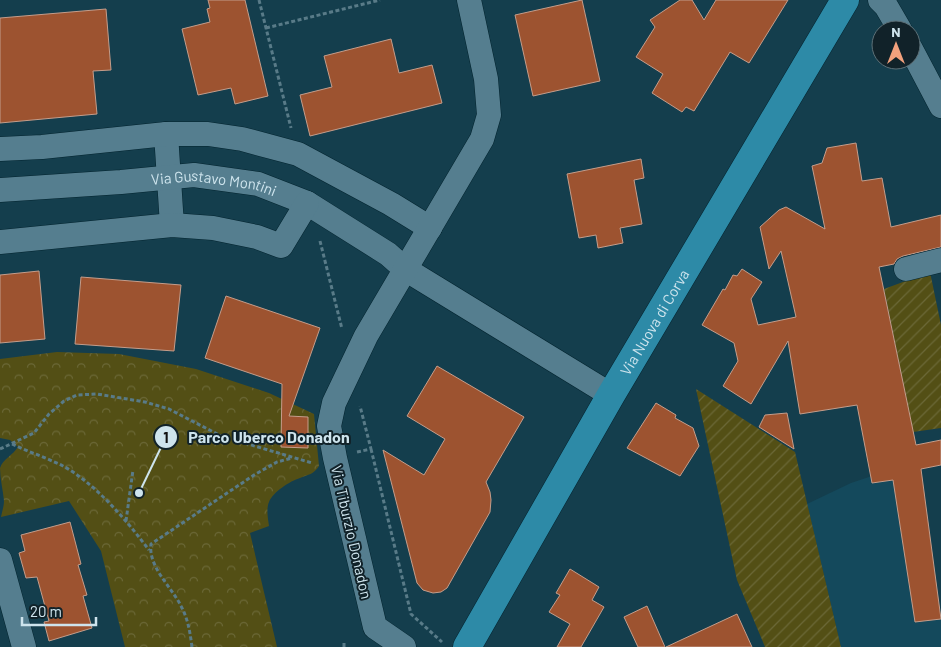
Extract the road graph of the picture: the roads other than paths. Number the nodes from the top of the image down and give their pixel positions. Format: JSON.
{"nodes":[{"id":1,"x":470,"y":0,"type":"edge"},
{"id":2,"x":845,"y":0,"type":"edge"},
{"id":3,"x":880,"y":0,"type":"edge"},
{"id":4,"x":894,"y":20,"type":"edge"},
{"id":5,"x":921,"y":68,"type":"edge"},
{"id":6,"x":941,"y":106,"type":"edge"},
{"id":7,"x":166,"y":134,"type":"junction"},
{"id":8,"x":0,"y":148,"type":"edge"},
{"id":9,"x":169,"y":177,"type":"junction"},
{"id":10,"x":0,"y":190,"type":"edge"},
{"id":11,"x":308,"y":205,"type":"junction"},
{"id":12,"x":172,"y":225,"type":"junction"},
{"id":13,"x":430,"y":228,"type":"junction"},
{"id":14,"x":0,"y":242,"type":"edge"},
{"id":15,"x":941,"y":260,"type":"edge"},
{"id":16,"x":404,"y":269,"type":"junction"},
{"id":17,"x":906,"y":269,"type":"dead end"},
{"id":18,"x":611,"y":395,"type":"junction"},
{"id":19,"x":0,"y":560,"type":"edge"},
{"id":20,"x":3,"y":585,"type":"edge"},
{"id":21,"x":454,"y":644,"type":"edge"},
{"id":22,"x":24,"y":647,"type":"edge"},
{"id":23,"x":404,"y":647,"type":"edge"}],
"edges":[{"from":1,"to":13,"type":"street"},
{"from":2,"to":18,"type":"main road","name":"Via Nuova di Corva"},
{"from":3,"to":4,"type":"street"},
{"from":5,"to":6,"type":"street"},
{"from":7,"to":8,"type":"street"},
{"from":7,"to":9,"type":"street"},
{"from":7,"to":13,"type":"street"},
{"from":9,"to":10,"type":"street","name":"Via Gustavo Montini"},
{"from":9,"to":11,"type":"street","name":"Via Gustavo Montini"},
{"from":9,"to":12,"type":"street"},
{"from":11,"to":12,"type":"street"},
{"from":11,"to":16,"type":"street","name":"Via Gustavo Montini"},
{"from":12,"to":14,"type":"street"},
{"from":13,"to":16,"type":"street"},
{"from":15,"to":17,"type":"street"},
{"from":16,"to":18,"type":"street","name":"Via Gustavo Montini"},
{"from":16,"to":23,"type":"street","name":"Via Tiburzio Donadon"},
{"from":18,"to":21,"type":"main road","name":"Via Nuova di Corva"},
{"from":19,"to":20,"type":"street"},
{"from":20,"to":22,"type":"street"}]}
